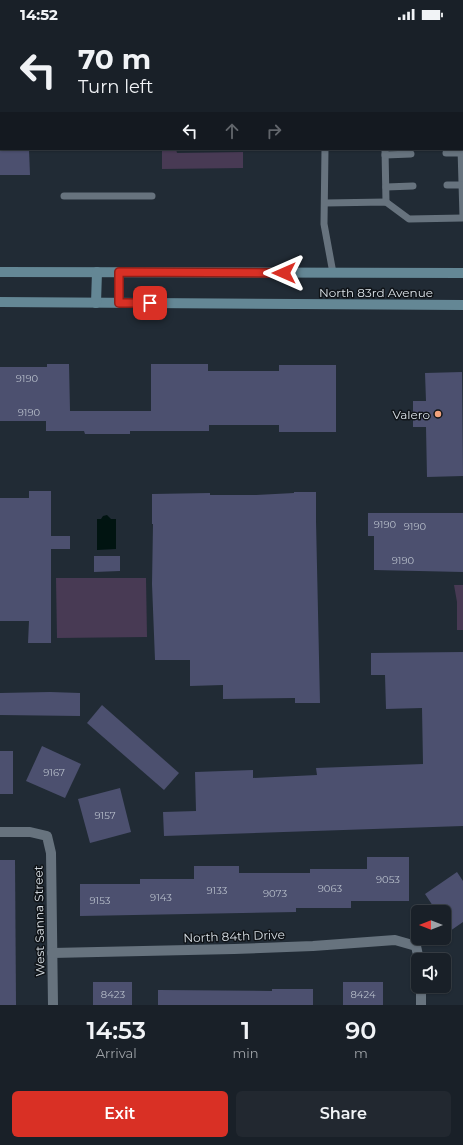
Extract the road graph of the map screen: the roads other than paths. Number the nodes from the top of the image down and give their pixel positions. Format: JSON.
{"nodes":[{"id":1,"x":325,"y":150,"type":"edge"},
{"id":2,"x":461,"y":151,"type":"edge"},
{"id":3,"x":385,"y":152,"type":"edge"},
{"id":4,"x":446,"y":153,"type":"dead end"},
{"id":5,"x":412,"y":154,"type":"dead end"},
{"id":6,"x":447,"y":185,"type":"dead end"},
{"id":7,"x":462,"y":185,"type":"junction"},
{"id":8,"x":413,"y":186,"type":"dead end"},
{"id":9,"x":386,"y":187,"type":"junction"},
{"id":10,"x":64,"y":196,"type":"dead end"},
{"id":11,"x":152,"y":196,"type":"dead end"},
{"id":12,"x":386,"y":202,"type":"junction"},
{"id":13,"x":325,"y":203,"type":"junction"},
{"id":14,"x":463,"y":217,"type":"edge"},
{"id":15,"x":0,"y":272,"type":"edge"},
{"id":16,"x":97,"y":272,"type":"junction"},
{"id":17,"x":119,"y":272,"type":"junction"},
{"id":18,"x":333,"y":273,"type":"junction"},
{"id":19,"x":463,"y":273,"type":"edge"},
{"id":20,"x":0,"y":302,"type":"edge"},
{"id":21,"x":96,"y":303,"type":"junction"},
{"id":22,"x":119,"y":303,"type":"junction"},
{"id":23,"x":463,"y":305,"type":"edge"},
{"id":24,"x":0,"y":832,"type":"edge"},
{"id":25,"x":52,"y":953,"type":"junction"},
{"id":26,"x":418,"y":953,"type":"edge"},
{"id":27,"x":420,"y":993,"type":"edge"},
{"id":28,"x":53,"y":1005,"type":"edge"},
{"id":29,"x":421,"y":1005,"type":"edge"}],
"edges":[{"from":1,"to":13,"type":"lane"},
{"from":2,"to":4,"type":"lane"},
{"from":2,"to":7,"type":"lane"},
{"from":3,"to":5,"type":"lane"},
{"from":3,"to":9,"type":"lane"},
{"from":6,"to":7,"type":"lane"},
{"from":7,"to":14,"type":"lane"},
{"from":8,"to":9,"type":"lane"},
{"from":9,"to":12,"type":"lane"},
{"from":10,"to":11,"type":"lane"},
{"from":12,"to":13,"type":"lane"},
{"from":12,"to":14,"type":"lane"},
{"from":13,"to":18,"type":"lane"},
{"from":15,"to":16,"type":"main road","name":"North 83rd Avenue"},
{"from":16,"to":17,"type":"main road","name":"North 83rd Avenue"},
{"from":16,"to":21,"type":"main road"},
{"from":17,"to":18,"type":"main road","name":"North 83rd Avenue"},
{"from":17,"to":22,"type":"main road"},
{"from":18,"to":19,"type":"main road","name":"North 83rd Avenue"},
{"from":20,"to":21,"type":"main road","name":"North 83rd Avenue"},
{"from":21,"to":22,"type":"main road","name":"North 83rd Avenue"},
{"from":22,"to":23,"type":"main road","name":"North 83rd Avenue"},
{"from":24,"to":25,"type":"street","name":"West Sanna Street"},
{"from":25,"to":26,"type":"street","name":"North 84th Drive"},
{"from":25,"to":28,"type":"street","name":"West Sanna Street"},
{"from":27,"to":29,"type":"street"}]}
